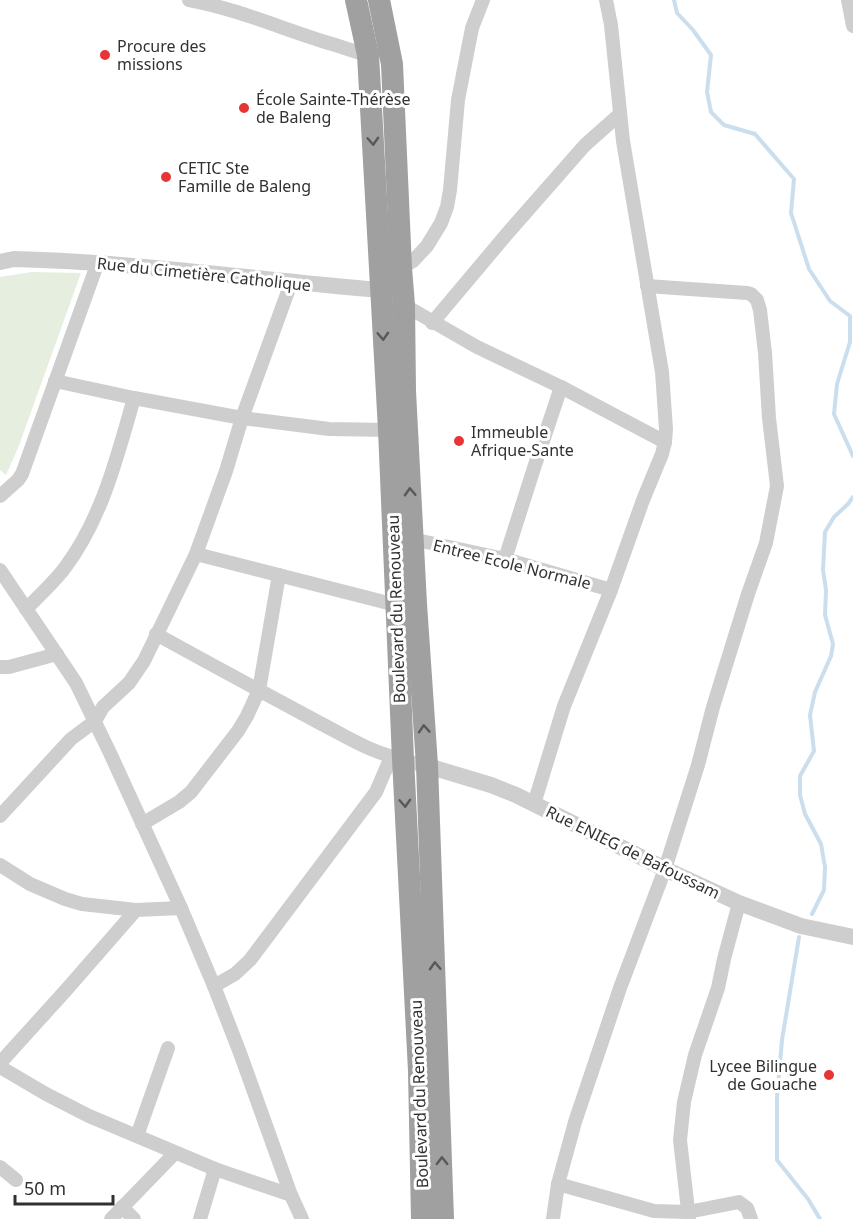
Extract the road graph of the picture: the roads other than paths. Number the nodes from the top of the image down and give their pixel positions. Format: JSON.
{"nodes":[{"id":1,"x":189,"y":0,"type":"edge"},
{"id":2,"x":356,"y":0,"type":"edge"},
{"id":3,"x":379,"y":0,"type":"edge"},
{"id":4,"x":483,"y":0,"type":"edge"},
{"id":5,"x":606,"y":0,"type":"edge"},
{"id":6,"x":848,"y":0,"type":"edge"},
{"id":7,"x":853,"y":26,"type":"edge"},
{"id":8,"x":379,"y":56,"type":"junction"},
{"id":9,"x":620,"y":114,"type":"junction"},
{"id":10,"x":0,"y":262,"type":"edge"},
{"id":11,"x":98,"y":262,"type":"junction"},
{"id":12,"x":387,"y":275,"type":"junction"},
{"id":13,"x":291,"y":283,"type":"junction"},
{"id":14,"x":648,"y":285,"type":"junction"},
{"id":15,"x":404,"y":305,"type":"junction"},
{"id":16,"x":432,"y":323,"type":"junction"},
{"id":17,"x":55,"y":381,"type":"junction"},
{"id":18,"x":561,"y":387,"type":"junction"},
{"id":19,"x":134,"y":398,"type":"junction"},
{"id":20,"x":242,"y":418,"type":"junction"},
{"id":21,"x":389,"y":430,"type":"junction"},
{"id":22,"x":665,"y":442,"type":"junction"},
{"id":23,"x":0,"y":496,"type":"edge"},
{"id":24,"x":412,"y":539,"type":"junction"},
{"id":25,"x":196,"y":554,"type":"junction"},
{"id":26,"x":505,"y":559,"type":"junction"},
{"id":27,"x":0,"y":570,"type":"edge"},
{"id":28,"x":279,"y":575,"type":"junction"},
{"id":29,"x":611,"y":590,"type":"junction"},
{"id":30,"x":406,"y":605,"type":"junction"},
{"id":31,"x":26,"y":609,"type":"junction"},
{"id":32,"x":156,"y":634,"type":"junction"},
{"id":33,"x":57,"y":654,"type":"junction"},
{"id":34,"x":0,"y":668,"type":"edge"},
{"id":35,"x":259,"y":690,"type":"junction"},
{"id":36,"x":95,"y":721,"type":"junction"},
{"id":37,"x":409,"y":761,"type":"junction"},
{"id":38,"x":534,"y":804,"type":"junction"},
{"id":39,"x":0,"y":816,"type":"edge"},
{"id":40,"x":142,"y":824,"type":"junction"},
{"id":41,"x":0,"y":865,"type":"edge"},
{"id":42,"x":665,"y":869,"type":"junction"},
{"id":43,"x":739,"y":903,"type":"junction"},
{"id":44,"x":181,"y":908,"type":"junction"},
{"id":45,"x":135,"y":910,"type":"junction"},
{"id":46,"x":853,"y":937,"type":"edge"},
{"id":47,"x":214,"y":986,"type":"junction"},
{"id":48,"x":168,"y":1048,"type":"dead end"},
{"id":49,"x":0,"y":1065,"type":"edge"},
{"id":50,"x":431,"y":1130,"type":"junction"},
{"id":51,"x":137,"y":1136,"type":"junction"},
{"id":52,"x":175,"y":1153,"type":"junction"},
{"id":53,"x":0,"y":1167,"type":"edge"},
{"id":54,"x":215,"y":1169,"type":"junction"},
{"id":55,"x":16,"y":1180,"type":"dead end"},
{"id":56,"x":558,"y":1184,"type":"junction"},
{"id":57,"x":291,"y":1195,"type":"junction"},
{"id":58,"x":122,"y":1207,"type":"junction"},
{"id":59,"x":688,"y":1216,"type":"edge"},
{"id":60,"x":111,"y":1219,"type":"edge"},
{"id":61,"x":134,"y":1219,"type":"edge"},
{"id":62,"x":200,"y":1219,"type":"edge"},
{"id":63,"x":302,"y":1219,"type":"edge"},
{"id":64,"x":422,"y":1219,"type":"edge"},
{"id":65,"x":443,"y":1219,"type":"edge"},
{"id":66,"x":553,"y":1219,"type":"edge"},
{"id":67,"x":751,"y":1219,"type":"edge"}],
"edges":[{"from":1,"to":8,"type":"street"},
{"from":2,"to":8,"type":"highway","name":"Boulevard du Renouveau"},
{"from":3,"to":8,"type":"highway","name":"Boulevard du Renouveau"},
{"from":4,"to":12,"type":"street"},
{"from":5,"to":9,"type":"street"},
{"from":6,"to":7,"type":"street"},
{"from":8,"to":12,"type":"highway","name":"Boulevard du Renouveau"},
{"from":9,"to":14,"type":"street"},
{"from":9,"to":16,"type":"street"},
{"from":10,"to":11,"type":"street","name":"Rue du Cimetière Catholique"},
{"from":11,"to":13,"type":"street","name":"Rue du Cimetière Catholique"},
{"from":11,"to":17,"type":"street"},
{"from":12,"to":13,"type":"street","name":"Rue du Cimetière Catholique"},
{"from":12,"to":15,"type":"highway","name":"Boulevard du Renouveau"},
{"from":12,"to":21,"type":"highway","name":"Boulevard du Renouveau","one_way":true},
{"from":13,"to":20,"type":"street"},
{"from":14,"to":22,"type":"street"},
{"from":14,"to":42,"type":"street"},
{"from":15,"to":16,"type":"street"},
{"from":24,"to":15,"type":"highway","name":"Boulevard du Renouveau","one_way":true},
{"from":16,"to":18,"type":"street"},
{"from":17,"to":19,"type":"street"},
{"from":17,"to":23,"type":"street"},
{"from":18,"to":22,"type":"street"},
{"from":18,"to":26,"type":"street"},
{"from":19,"to":20,"type":"street"},
{"from":19,"to":31,"type":"street"},
{"from":20,"to":21,"type":"street"},
{"from":20,"to":25,"type":"street"},
{"from":21,"to":30,"type":"highway","name":"Boulevard du Renouveau"},
{"from":22,"to":29,"type":"street"},
{"from":24,"to":26,"type":"street","name":"Entree Ecole Normale"},
{"from":24,"to":30,"type":"highway","name":"Boulevard du Renouveau"},
{"from":25,"to":28,"type":"street"},
{"from":25,"to":32,"type":"street"},
{"from":26,"to":29,"type":"street","name":"Entree Ecole Normale"},
{"from":27,"to":31,"type":"street"},
{"from":28,"to":30,"type":"street"},
{"from":28,"to":35,"type":"street"},
{"from":29,"to":38,"type":"street"},
{"from":30,"to":37,"type":"highway","name":"Boulevard du Renouveau"},
{"from":31,"to":33,"type":"street"},
{"from":32,"to":35,"type":"street"},
{"from":32,"to":36,"type":"street"},
{"from":33,"to":34,"type":"street"},
{"from":33,"to":36,"type":"street"},
{"from":35,"to":37,"type":"street"},
{"from":35,"to":40,"type":"street"},
{"from":36,"to":39,"type":"street"},
{"from":36,"to":40,"type":"street"},
{"from":37,"to":38,"type":"street","name":"Rue ENIEG de Bafoussam"},
{"from":37,"to":47,"type":"street"},
{"from":37,"to":50,"type":"highway","name":"Boulevard du Renouveau"},
{"from":38,"to":42,"type":"street","name":"Rue ENIEG de Bafoussam"},
{"from":40,"to":44,"type":"street"},
{"from":41,"to":45,"type":"street"},
{"from":42,"to":43,"type":"street","name":"Rue ENIEG de Bafoussam"},
{"from":42,"to":56,"type":"street"},
{"from":43,"to":46,"type":"street","name":"Rue ENIEG de Bafoussam"},
{"from":43,"to":59,"type":"street"},
{"from":44,"to":45,"type":"street"},
{"from":44,"to":47,"type":"street"},
{"from":45,"to":49,"type":"street"},
{"from":47,"to":57,"type":"street"},
{"from":48,"to":51,"type":"street"},
{"from":49,"to":51,"type":"street"},
{"from":50,"to":64,"type":"highway","name":"Boulevard du Renouveau"},
{"from":65,"to":50,"type":"highway","name":"Boulevard du Renouveau","one_way":true},
{"from":51,"to":52,"type":"street"},
{"from":52,"to":54,"type":"street"},
{"from":52,"to":58,"type":"street"},
{"from":53,"to":55,"type":"street"},
{"from":54,"to":57,"type":"street"},
{"from":54,"to":62,"type":"street"},
{"from":56,"to":59,"type":"street"},
{"from":56,"to":66,"type":"street"},
{"from":57,"to":63,"type":"street"},
{"from":58,"to":60,"type":"street"},
{"from":58,"to":61,"type":"street"},
{"from":59,"to":67,"type":"street"}]}
